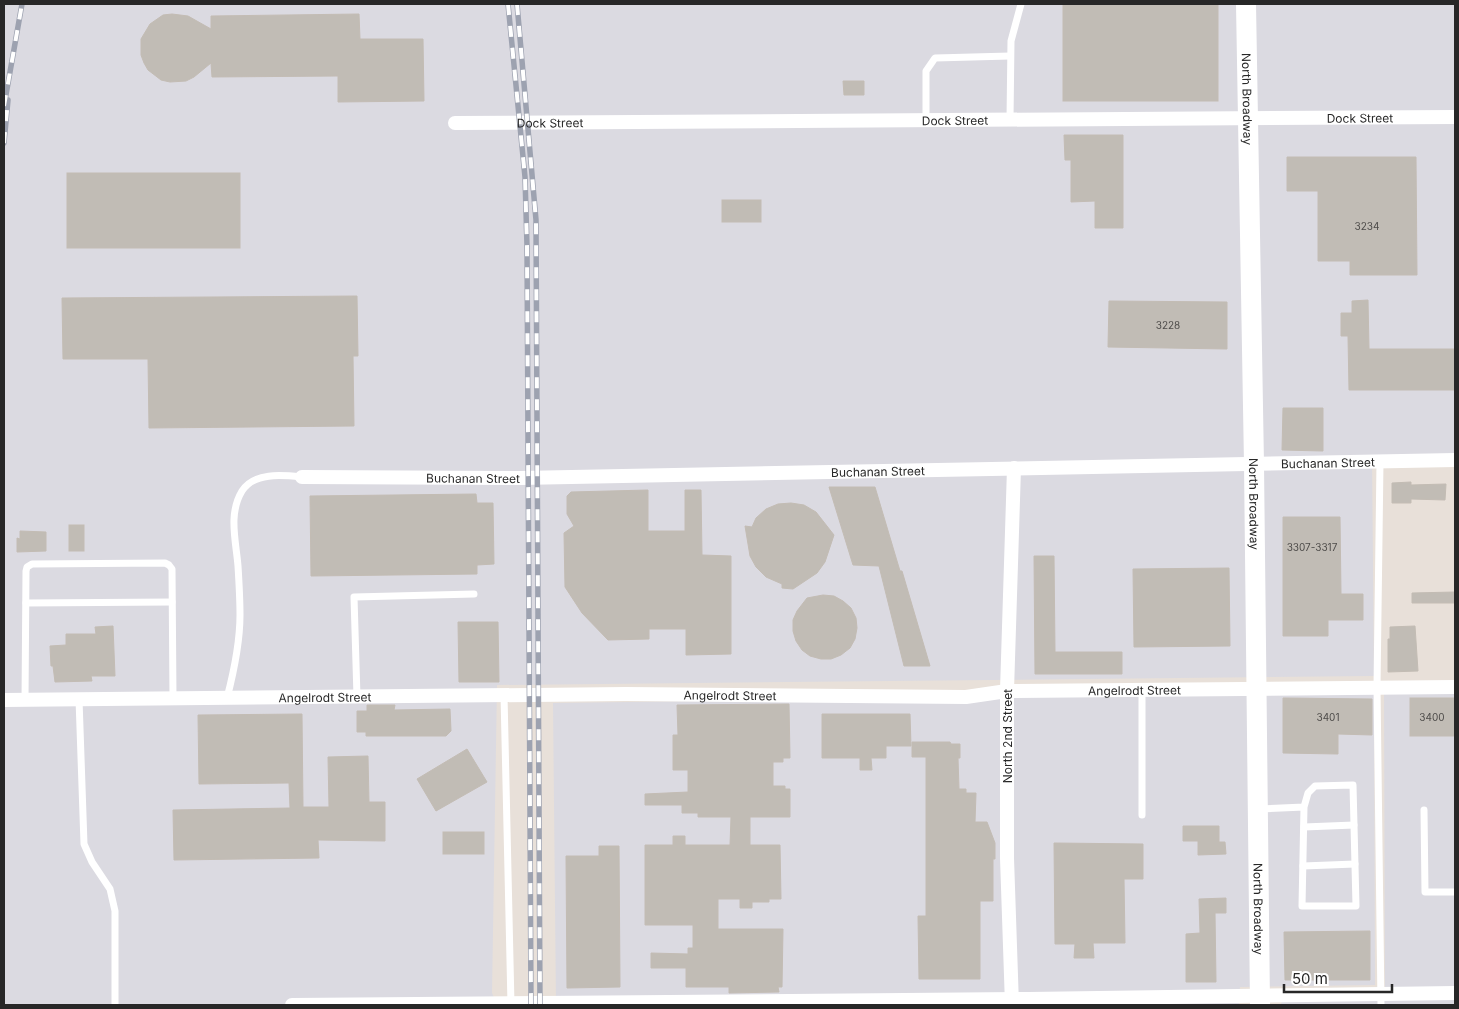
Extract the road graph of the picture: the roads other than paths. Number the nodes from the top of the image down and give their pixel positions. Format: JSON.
{"nodes":[{"id":1,"x":1021,"y":4,"type":"edge"},
{"id":2,"x":1246,"y":4,"type":"edge"},
{"id":3,"x":1010,"y":56,"type":"junction"},
{"id":4,"x":1248,"y":117,"type":"junction"},
{"id":5,"x":1455,"y":117,"type":"edge"},
{"id":6,"x":1010,"y":119,"type":"junction"},
{"id":7,"x":926,"y":120,"type":"junction"},
{"id":8,"x":455,"y":123,"type":"dead end"},
{"id":9,"x":1455,"y":460,"type":"edge"},
{"id":10,"x":1380,"y":462,"type":"junction"},
{"id":11,"x":1254,"y":464,"type":"junction"},
{"id":12,"x":1014,"y":468,"type":"junction"},
{"id":13,"x":302,"y":477,"type":"joint"},
{"id":14,"x":474,"y":594,"type":"dead end"},
{"id":15,"x":172,"y":602,"type":"junction"},
{"id":16,"x":26,"y":603,"type":"junction"},
{"id":17,"x":1378,"y":687,"type":"junction"},
{"id":18,"x":1455,"y":687,"type":"edge"},
{"id":19,"x":1257,"y":688,"type":"junction"},
{"id":20,"x":1142,"y":690,"type":"junction"},
{"id":21,"x":1007,"y":691,"type":"junction"},
{"id":22,"x":504,"y":695,"type":"junction"},
{"id":23,"x":357,"y":696,"type":"junction"},
{"id":24,"x":173,"y":698,"type":"junction"},
{"id":25,"x":227,"y":698,"type":"junction"},
{"id":26,"x":79,"y":699,"type":"junction"},
{"id":27,"x":4,"y":700,"type":"edge"},
{"id":28,"x":25,"y":700,"type":"junction"},
{"id":29,"x":1304,"y":807,"type":"junction"},
{"id":30,"x":1258,"y":809,"type":"junction"},
{"id":31,"x":1424,"y":810,"type":"dead end"},
{"id":32,"x":1142,"y":815,"type":"dead end"},
{"id":33,"x":1354,"y":825,"type":"junction"},
{"id":34,"x":1304,"y":827,"type":"junction"},
{"id":35,"x":1355,"y":864,"type":"junction"},
{"id":36,"x":1303,"y":866,"type":"junction"},
{"id":37,"x":1455,"y":892,"type":"edge"},
{"id":38,"x":1455,"y":993,"type":"edge"},
{"id":39,"x":1381,"y":999,"type":"edge"},
{"id":40,"x":1260,"y":1000,"type":"edge"},
{"id":41,"x":1012,"y":1002,"type":"edge"},
{"id":42,"x":511,"y":1004,"type":"edge"},
{"id":43,"x":115,"y":1005,"type":"edge"},
{"id":44,"x":292,"y":1005,"type":"edge"}],
"edges":[{"from":1,"to":3,"type":"lane"},
{"from":2,"to":4,"type":"main road","name":"North Broadway"},
{"from":3,"to":6,"type":"lane"},
{"from":3,"to":7,"type":"lane"},
{"from":4,"to":5,"type":"street","name":"Dock Street"},
{"from":4,"to":6,"type":"street","name":"Dock Street"},
{"from":4,"to":11,"type":"main road","name":"North Broadway"},
{"from":6,"to":7,"type":"street","name":"Dock Street"},
{"from":7,"to":8,"type":"street","name":"Dock Street"},
{"from":9,"to":10,"type":"street","name":"Buchanan Street"},
{"from":10,"to":11,"type":"street","name":"Buchanan Street"},
{"from":10,"to":17,"type":"lane"},
{"from":11,"to":12,"type":"street","name":"Buchanan Street"},
{"from":11,"to":19,"type":"main road","name":"North Broadway"},
{"from":12,"to":13,"type":"street","name":"Buchanan Street"},
{"from":12,"to":21,"type":"street","name":"North 2nd Street"},
{"from":13,"to":25,"type":"lane"},
{"from":14,"to":23,"type":"lane"},
{"from":15,"to":16,"type":"lane"},
{"from":15,"to":16,"type":"lane"},
{"from":15,"to":24,"type":"lane"},
{"from":16,"to":28,"type":"lane"},
{"from":17,"to":18,"type":"street","name":"Angelrodt Street"},
{"from":17,"to":19,"type":"street","name":"Angelrodt Street"},
{"from":17,"to":39,"type":"lane"},
{"from":19,"to":20,"type":"street","name":"Angelrodt Street"},
{"from":19,"to":30,"type":"main road","name":"North Broadway"},
{"from":20,"to":21,"type":"street","name":"Angelrodt Street"},
{"from":20,"to":32,"type":"lane"},
{"from":21,"to":22,"type":"street","name":"Angelrodt Street"},
{"from":21,"to":41,"type":"street","name":"North 2nd Street"},
{"from":22,"to":23,"type":"street","name":"Angelrodt Street"},
{"from":22,"to":42,"type":"lane"},
{"from":23,"to":25,"type":"street","name":"Angelrodt Street"},
{"from":24,"to":25,"type":"street","name":"Angelrodt Street"},
{"from":24,"to":26,"type":"street","name":"Angelrodt Street"},
{"from":26,"to":28,"type":"street","name":"Angelrodt Street"},
{"from":26,"to":43,"type":"lane"},
{"from":27,"to":28,"type":"street","name":"Angelrodt Street"},
{"from":29,"to":30,"type":"lane"},
{"from":29,"to":33,"type":"lane"},
{"from":29,"to":34,"type":"lane"},
{"from":30,"to":40,"type":"main road","name":"North Broadway"},
{"from":31,"to":37,"type":"lane"},
{"from":33,"to":34,"type":"lane"},
{"from":33,"to":35,"type":"lane"},
{"from":34,"to":36,"type":"lane"},
{"from":35,"to":36,"type":"lane"},
{"from":35,"to":36,"type":"lane"},
{"from":38,"to":39,"type":"street"},
{"from":39,"to":40,"type":"street"},
{"from":40,"to":41,"type":"street"},
{"from":41,"to":42,"type":"street"},
{"from":42,"to":44,"type":"street"}]}
